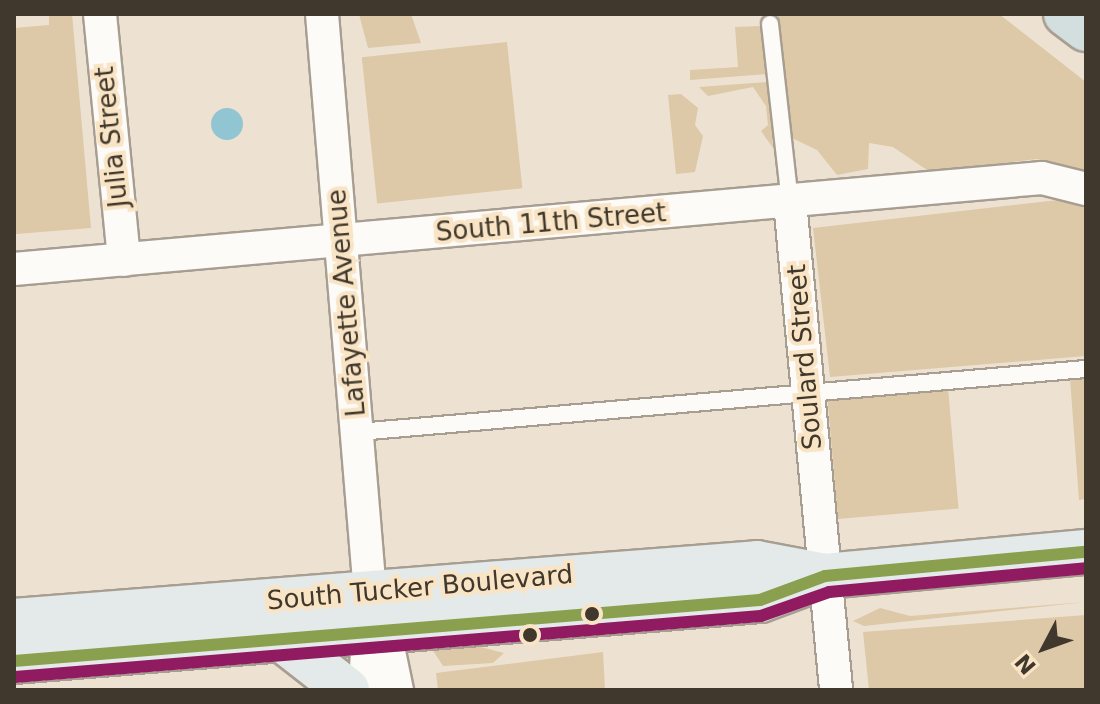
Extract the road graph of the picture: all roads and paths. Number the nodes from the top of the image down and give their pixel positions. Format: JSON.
{"nodes":[{"id":1,"x":100,"y":14,"type":"edge"},
{"id":2,"x":322,"y":14,"type":"edge"},
{"id":3,"x":1066,"y":14,"type":"edge"},
{"id":4,"x":770,"y":24,"type":"dead end"},
{"id":5,"x":1086,"y":29,"type":"edge"},
{"id":6,"x":1086,"y":189,"type":"edge"},
{"id":7,"x":790,"y":202,"type":"junction"},
{"id":8,"x":342,"y":241,"type":"junction"},
{"id":9,"x":124,"y":260,"type":"junction"},
{"id":10,"x":14,"y":269,"type":"edge"},
{"id":11,"x":1086,"y":369,"type":"edge"},
{"id":12,"x":808,"y":391,"type":"junction"},
{"id":13,"x":358,"y":432,"type":"junction"},
{"id":14,"x":1086,"y":552,"type":"edge"},
{"id":15,"x":825,"y":576,"type":"junction"},
{"id":16,"x":370,"y":593,"type":"junction"},
{"id":17,"x":14,"y":621,"type":"edge"},
{"id":18,"x":377,"y":636,"type":"junction"},
{"id":19,"x":288,"y":644,"type":"junction"},
{"id":20,"x":14,"y":661,"type":"edge"},
{"id":21,"x":347,"y":690,"type":"edge"},
{"id":22,"x":365,"y":690,"type":"edge"},
{"id":23,"x":397,"y":690,"type":"edge"},
{"id":24,"x":836,"y":690,"type":"edge"}],
"edges":[{"from":1,"to":9,"type":"street","name":"Julia Street"},
{"from":2,"to":8,"type":"street","name":"Lafayette Avenue"},
{"from":3,"to":5,"type":"highway"},
{"from":4,"to":7,"type":"lane","name":"Soulard Street"},
{"from":6,"to":7,"type":"street","name":"South 11th Street"},
{"from":7,"to":8,"type":"street","name":"South 11th Street"},
{"from":7,"to":12,"type":"street","name":"Soulard Street"},
{"from":8,"to":9,"type":"street","name":"South 11th Street"},
{"from":8,"to":13,"type":"street","name":"Lafayette Avenue"},
{"from":9,"to":10,"type":"street","name":"South 11th Street"},
{"from":11,"to":12,"type":"lane"},
{"from":12,"to":13,"type":"lane"},
{"from":12,"to":15,"type":"street","name":"Soulard Street"},
{"from":13,"to":16,"type":"street","name":"Lafayette Avenue"},
{"from":14,"to":15,"type":"main road","name":"South Tucker Boulevard"},
{"from":15,"to":16,"type":"main road","name":"South Tucker Boulevard"},
{"from":15,"to":18,"type":"main road","name":"South Tucker Boulevard"},
{"from":15,"to":24,"type":"street","name":"Soulard Street"},
{"from":16,"to":17,"type":"main road","name":"South Tucker Boulevard"},
{"from":16,"to":18,"type":"street","name":"Lafayette Avenue"},
{"from":18,"to":19,"type":"main road","name":"South Tucker Boulevard"},
{"from":18,"to":22,"type":"street","name":"Lafayette Avenue"},
{"from":18,"to":23,"type":"street","name":"Lafayette Avenue"},
{"from":19,"to":20,"type":"main road","name":"South Tucker Boulevard"},
{"from":19,"to":21,"type":"main road"}]}
